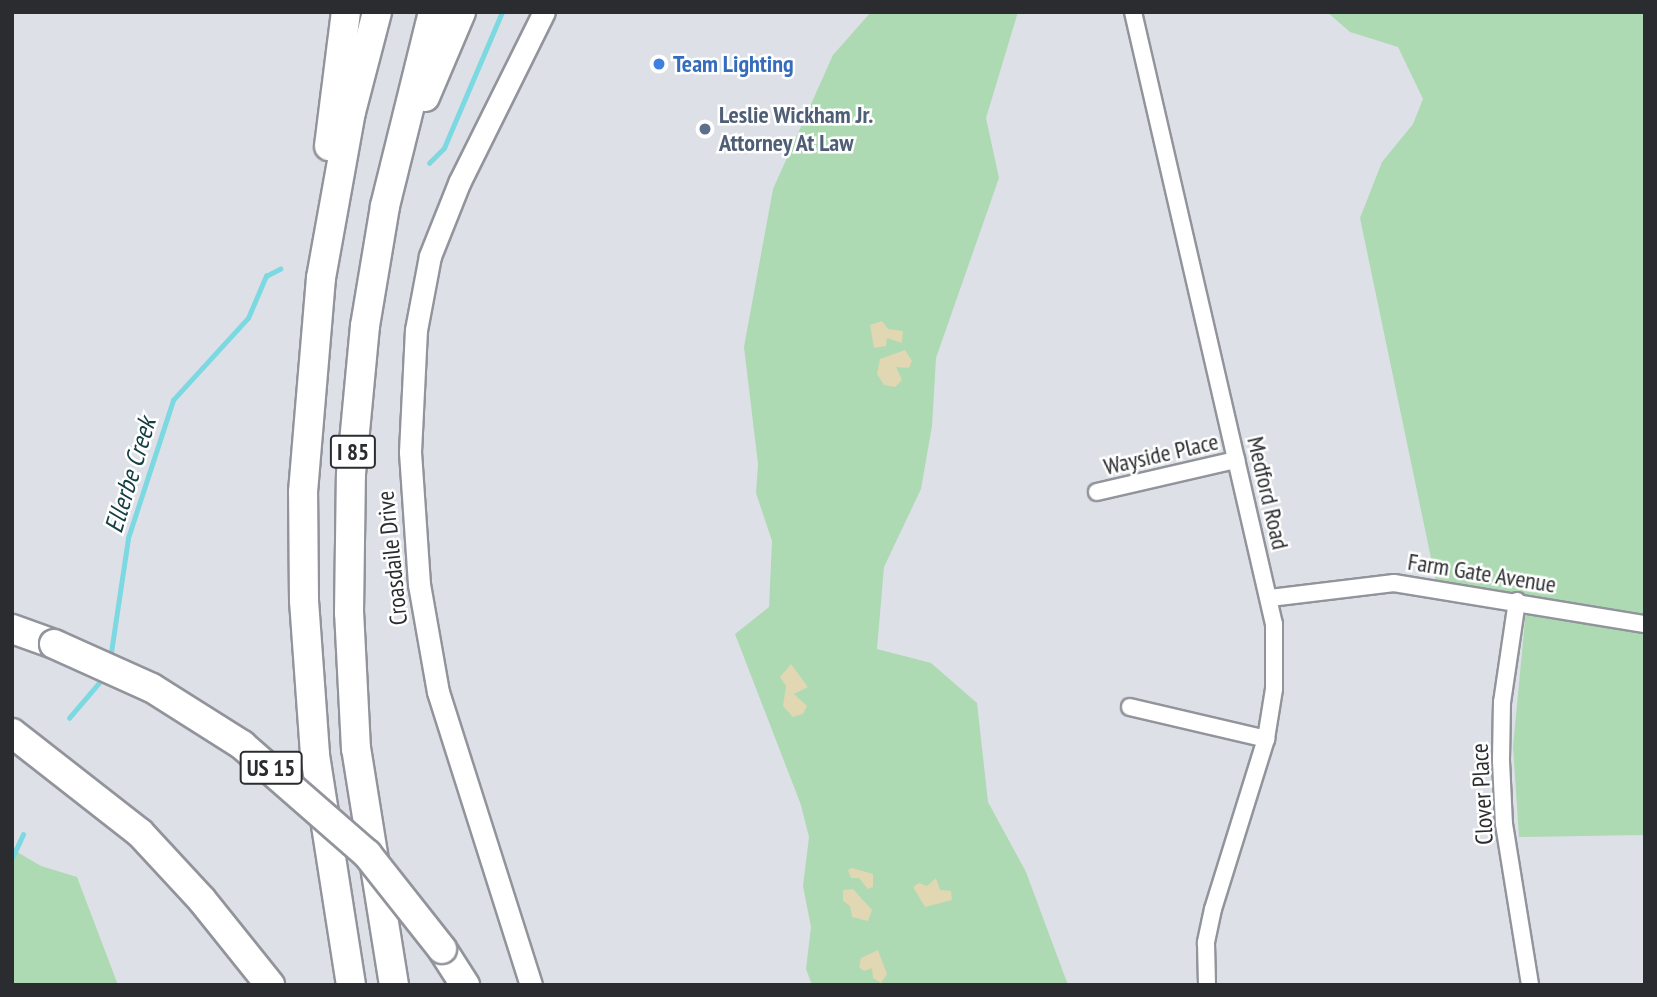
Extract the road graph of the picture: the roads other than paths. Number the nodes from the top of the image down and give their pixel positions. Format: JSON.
{"nodes":[{"id":1,"x":346,"y":12,"type":"edge"},
{"id":2,"x":377,"y":12,"type":"edge"},
{"id":3,"x":433,"y":12,"type":"edge"},
{"id":4,"x":461,"y":12,"type":"edge"},
{"id":5,"x":544,"y":12,"type":"edge"},
{"id":6,"x":1133,"y":12,"type":"edge"},
{"id":7,"x":395,"y":158,"type":"junction"},
{"id":8,"x":321,"y":278,"type":"junction"},
{"id":9,"x":1236,"y":460,"type":"junction"},
{"id":10,"x":1097,"y":492,"type":"dead end"},
{"id":11,"x":1270,"y":598,"type":"junction"},
{"id":12,"x":1517,"y":601,"type":"junction"},
{"id":13,"x":1645,"y":624,"type":"edge"},
{"id":14,"x":13,"y":629,"type":"edge"},
{"id":15,"x":1130,"y":707,"type":"dead end"},
{"id":16,"x":12,"y":733,"type":"edge"},
{"id":17,"x":1266,"y":739,"type":"junction"},
{"id":18,"x":270,"y":985,"type":"edge"},
{"id":19,"x":351,"y":985,"type":"edge"},
{"id":20,"x":394,"y":985,"type":"edge"},
{"id":21,"x":464,"y":985,"type":"edge"},
{"id":22,"x":531,"y":985,"type":"edge"},
{"id":23,"x":1207,"y":985,"type":"edge"},
{"id":24,"x":1530,"y":985,"type":"edge"}],
"edges":[{"from":1,"to":8,"type":"highway"},
{"from":2,"to":8,"type":"highway","number":"I 85"},
{"from":3,"to":7,"type":"highway","number":"I 85"},
{"from":4,"to":7,"type":"highway"},
{"from":5,"to":22,"type":"street","name":"Croasdaile Drive"},
{"from":6,"to":9,"type":"street","name":"Medford Road"},
{"from":7,"to":20,"type":"highway","number":"I 85"},
{"from":8,"to":19,"type":"highway","number":"I 85"},
{"from":9,"to":10,"type":"street","name":"Wayside Place"},
{"from":9,"to":11,"type":"street","name":"Medford Road"},
{"from":11,"to":12,"type":"street","name":"Farm Gate Avenue"},
{"from":11,"to":17,"type":"street","name":"Medford Road"},
{"from":12,"to":13,"type":"street","name":"Farm Gate Avenue"},
{"from":12,"to":24,"type":"street","name":"Clover Place"},
{"from":14,"to":21,"type":"highway","number":"US 15","bridge":true},
{"from":15,"to":17,"type":"street"},
{"from":16,"to":18,"type":"highway"},
{"from":17,"to":23,"type":"street","name":"Medford Road"}]}
